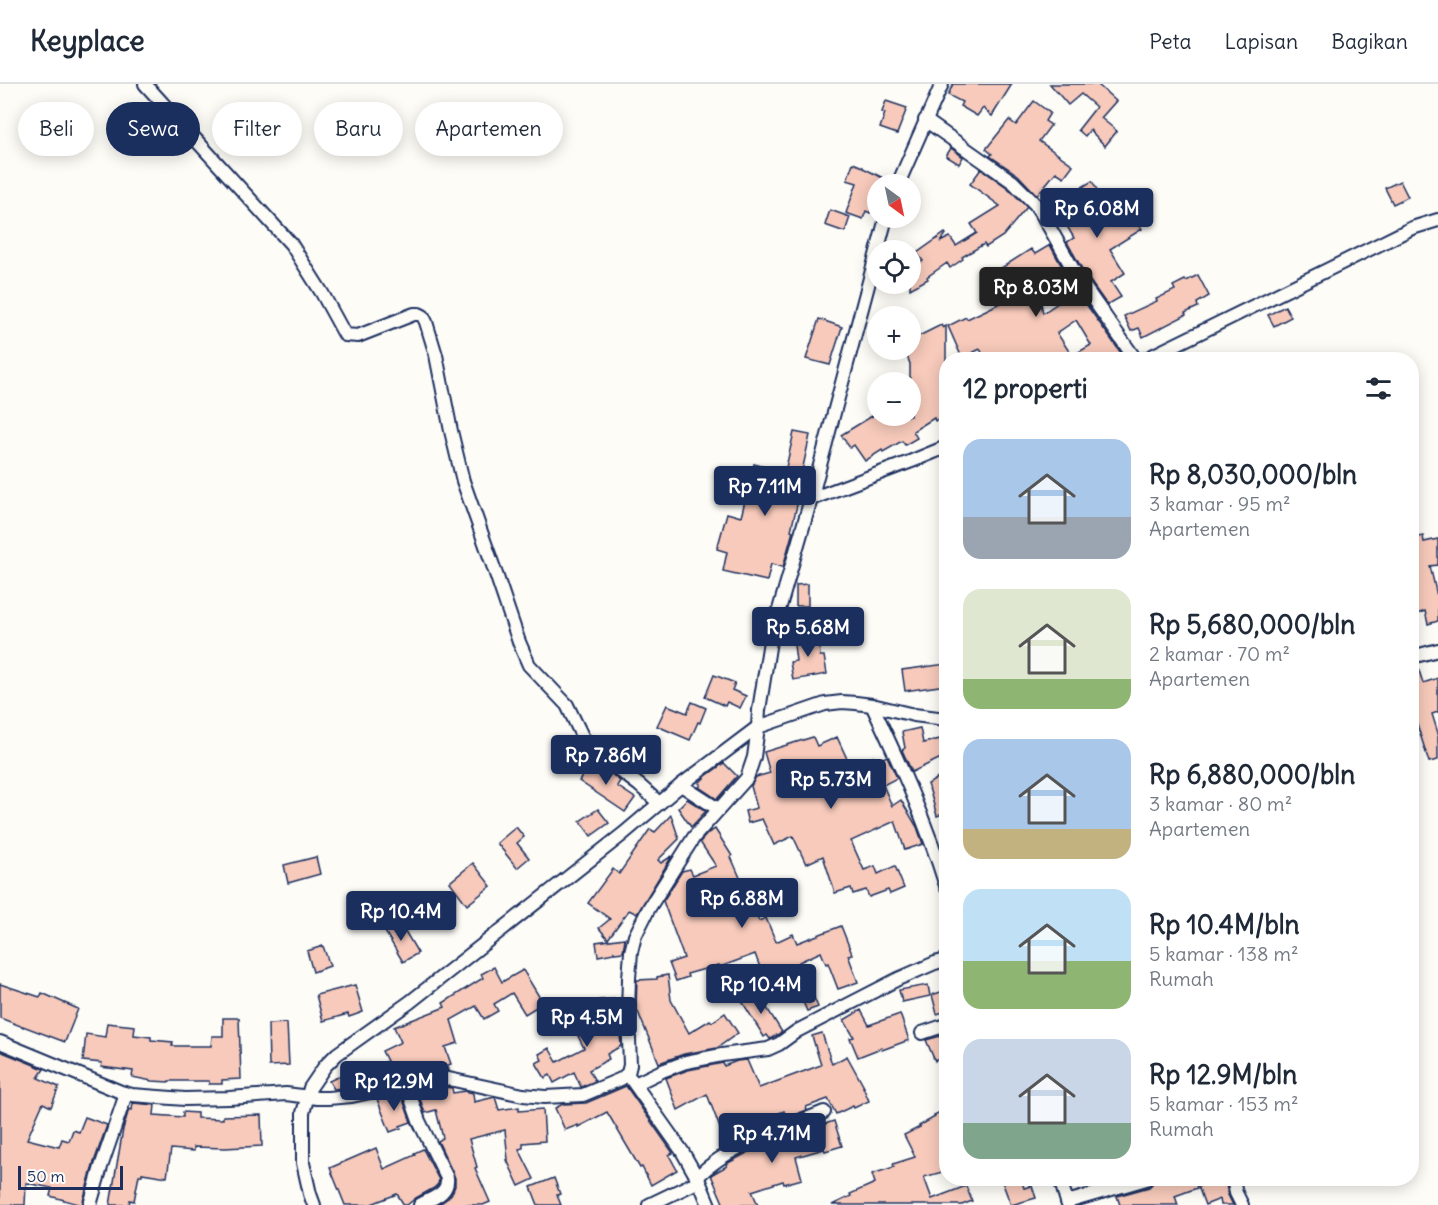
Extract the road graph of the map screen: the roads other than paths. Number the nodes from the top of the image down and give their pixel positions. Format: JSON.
{"nodes":[{"id":1,"x":145,"y":84,"type":"edge"},
{"id":2,"x":942,"y":84,"type":"edge"},
{"id":3,"x":925,"y":120,"type":"junction"},
{"id":4,"x":902,"y":174,"type":"edge"},
{"id":5,"x":1438,"y":220,"type":"edge"},
{"id":6,"x":883,"y":228,"type":"edge"},
{"id":7,"x":1130,"y":352,"type":"edge"},
{"id":8,"x":1160,"y":352,"type":"edge"},
{"id":9,"x":939,"y":450,"type":"edge"},
{"id":10,"x":811,"y":499,"type":"junction"},
{"id":11,"x":1438,"y":650,"type":"edge"},
{"id":12,"x":1419,"y":655,"type":"edge"},
{"id":13,"x":872,"y":705,"type":"junction"},
{"id":14,"x":939,"y":718,"type":"edge"},
{"id":15,"x":759,"y":719,"type":"junction"},
{"id":16,"x":681,"y":785,"type":"junction"},
{"id":17,"x":659,"y":804,"type":"junction"},
{"id":18,"x":718,"y":809,"type":"junction"},
{"id":19,"x":939,"y":866,"type":"edge"},
{"id":20,"x":939,"y":962,"type":"edge"},
{"id":21,"x":939,"y":1027,"type":"edge"},
{"id":22,"x":922,"y":1033,"type":"dead end"},
{"id":23,"x":0,"y":1041,"type":"edge"},
{"id":24,"x":631,"y":1079,"type":"junction"},
{"id":25,"x":406,"y":1084,"type":"junction"},
{"id":26,"x":126,"y":1094,"type":"junction"},
{"id":27,"x":297,"y":1095,"type":"junction"},
{"id":28,"x":824,"y":1112,"type":"dead end"},
{"id":29,"x":698,"y":1179,"type":"junction"},
{"id":30,"x":1062,"y":1186,"type":"edge"},
{"id":31,"x":1124,"y":1186,"type":"edge"},
{"id":32,"x":1234,"y":1186,"type":"edge"},
{"id":33,"x":1067,"y":1204,"type":"edge"},
{"id":34,"x":90,"y":1205,"type":"edge"},
{"id":35,"x":314,"y":1205,"type":"edge"},
{"id":36,"x":420,"y":1205,"type":"edge"},
{"id":37,"x":649,"y":1205,"type":"edge"},
{"id":38,"x":709,"y":1205,"type":"edge"},
{"id":39,"x":1242,"y":1205,"type":"edge"}],
"edges":[{"from":1,"to":17,"type":"street"},
{"from":2,"to":3,"type":"street"},
{"from":3,"to":4,"type":"street"},
{"from":3,"to":7,"type":"street"},
{"from":5,"to":8,"type":"street"},
{"from":6,"to":10,"type":"street"},
{"from":9,"to":10,"type":"street"},
{"from":10,"to":15,"type":"street"},
{"from":11,"to":12,"type":"street"},
{"from":13,"to":14,"type":"street"},
{"from":13,"to":15,"type":"street"},
{"from":13,"to":19,"type":"street"},
{"from":15,"to":16,"type":"street"},
{"from":15,"to":18,"type":"street"},
{"from":16,"to":17,"type":"street"},
{"from":16,"to":18,"type":"street"},
{"from":17,"to":27,"type":"street"},
{"from":18,"to":24,"type":"street"},
{"from":20,"to":24,"type":"street"},
{"from":21,"to":22,"type":"street"},
{"from":23,"to":26,"type":"street"},
{"from":24,"to":25,"type":"street"},
{"from":24,"to":29,"type":"street"},
{"from":25,"to":27,"type":"street"},
{"from":25,"to":36,"type":"street"},
{"from":26,"to":27,"type":"street"},
{"from":26,"to":34,"type":"street"},
{"from":27,"to":35,"type":"street"},
{"from":28,"to":29,"type":"street"},
{"from":29,"to":37,"type":"street"},
{"from":29,"to":38,"type":"street"},
{"from":30,"to":33,"type":"street"},
{"from":31,"to":33,"type":"street"},
{"from":32,"to":39,"type":"street"}]}
